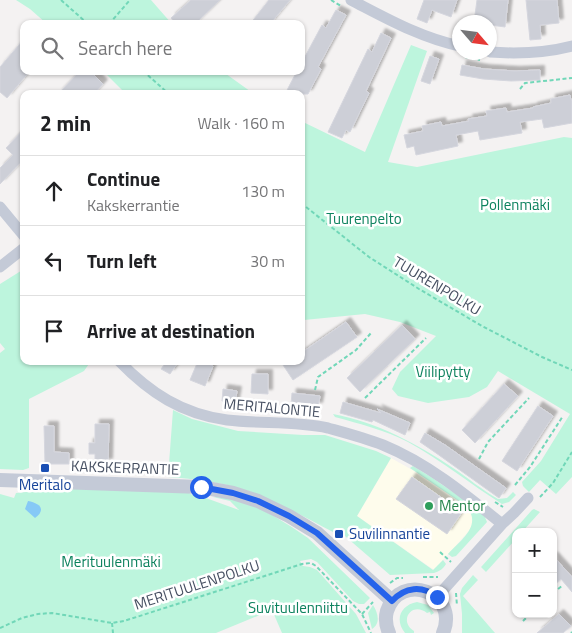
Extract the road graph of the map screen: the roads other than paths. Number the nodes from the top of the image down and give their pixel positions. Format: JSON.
{"nodes":[{"id":1,"x":351,"y":0,"type":"edge"},
{"id":2,"x":452,"y":44,"type":"edge"},
{"id":3,"x":572,"y":46,"type":"edge"},
{"id":4,"x":497,"y":52,"type":"edge"},
{"id":5,"x":0,"y":207,"type":"edge"},
{"id":6,"x":20,"y":231,"type":"edge"},
{"id":7,"x":20,"y":251,"type":"edge"},
{"id":8,"x":0,"y":267,"type":"edge"},
{"id":9,"x":123,"y":365,"type":"edge"},
{"id":10,"x":0,"y":480,"type":"edge"},
{"id":11,"x":528,"y":498,"type":"dead end"},
{"id":12,"x":502,"y":524,"type":"junction"},
{"id":13,"x":437,"y":597,"type":"junction"},
{"id":14,"x":392,"y":601,"type":"junction"},
{"id":15,"x":388,"y":633,"type":"edge"},
{"id":16,"x":443,"y":633,"type":"edge"}],
"edges":[{"from":1,"to":2,"type":"street"},
{"from":3,"to":4,"type":"street"},
{"from":5,"to":6,"type":"street"},
{"from":7,"to":8,"type":"street"},
{"from":9,"to":12,"type":"street","name":"MERITALONTIE"},
{"from":10,"to":14,"type":"street","name":"KAKSKERRANTIE"},
{"from":11,"to":12,"type":"street"},
{"from":12,"to":13,"type":"street"},
{"from":13,"to":14,"type":"street"},
{"from":13,"to":16,"type":"street"},
{"from":14,"to":15,"type":"street"}]}
